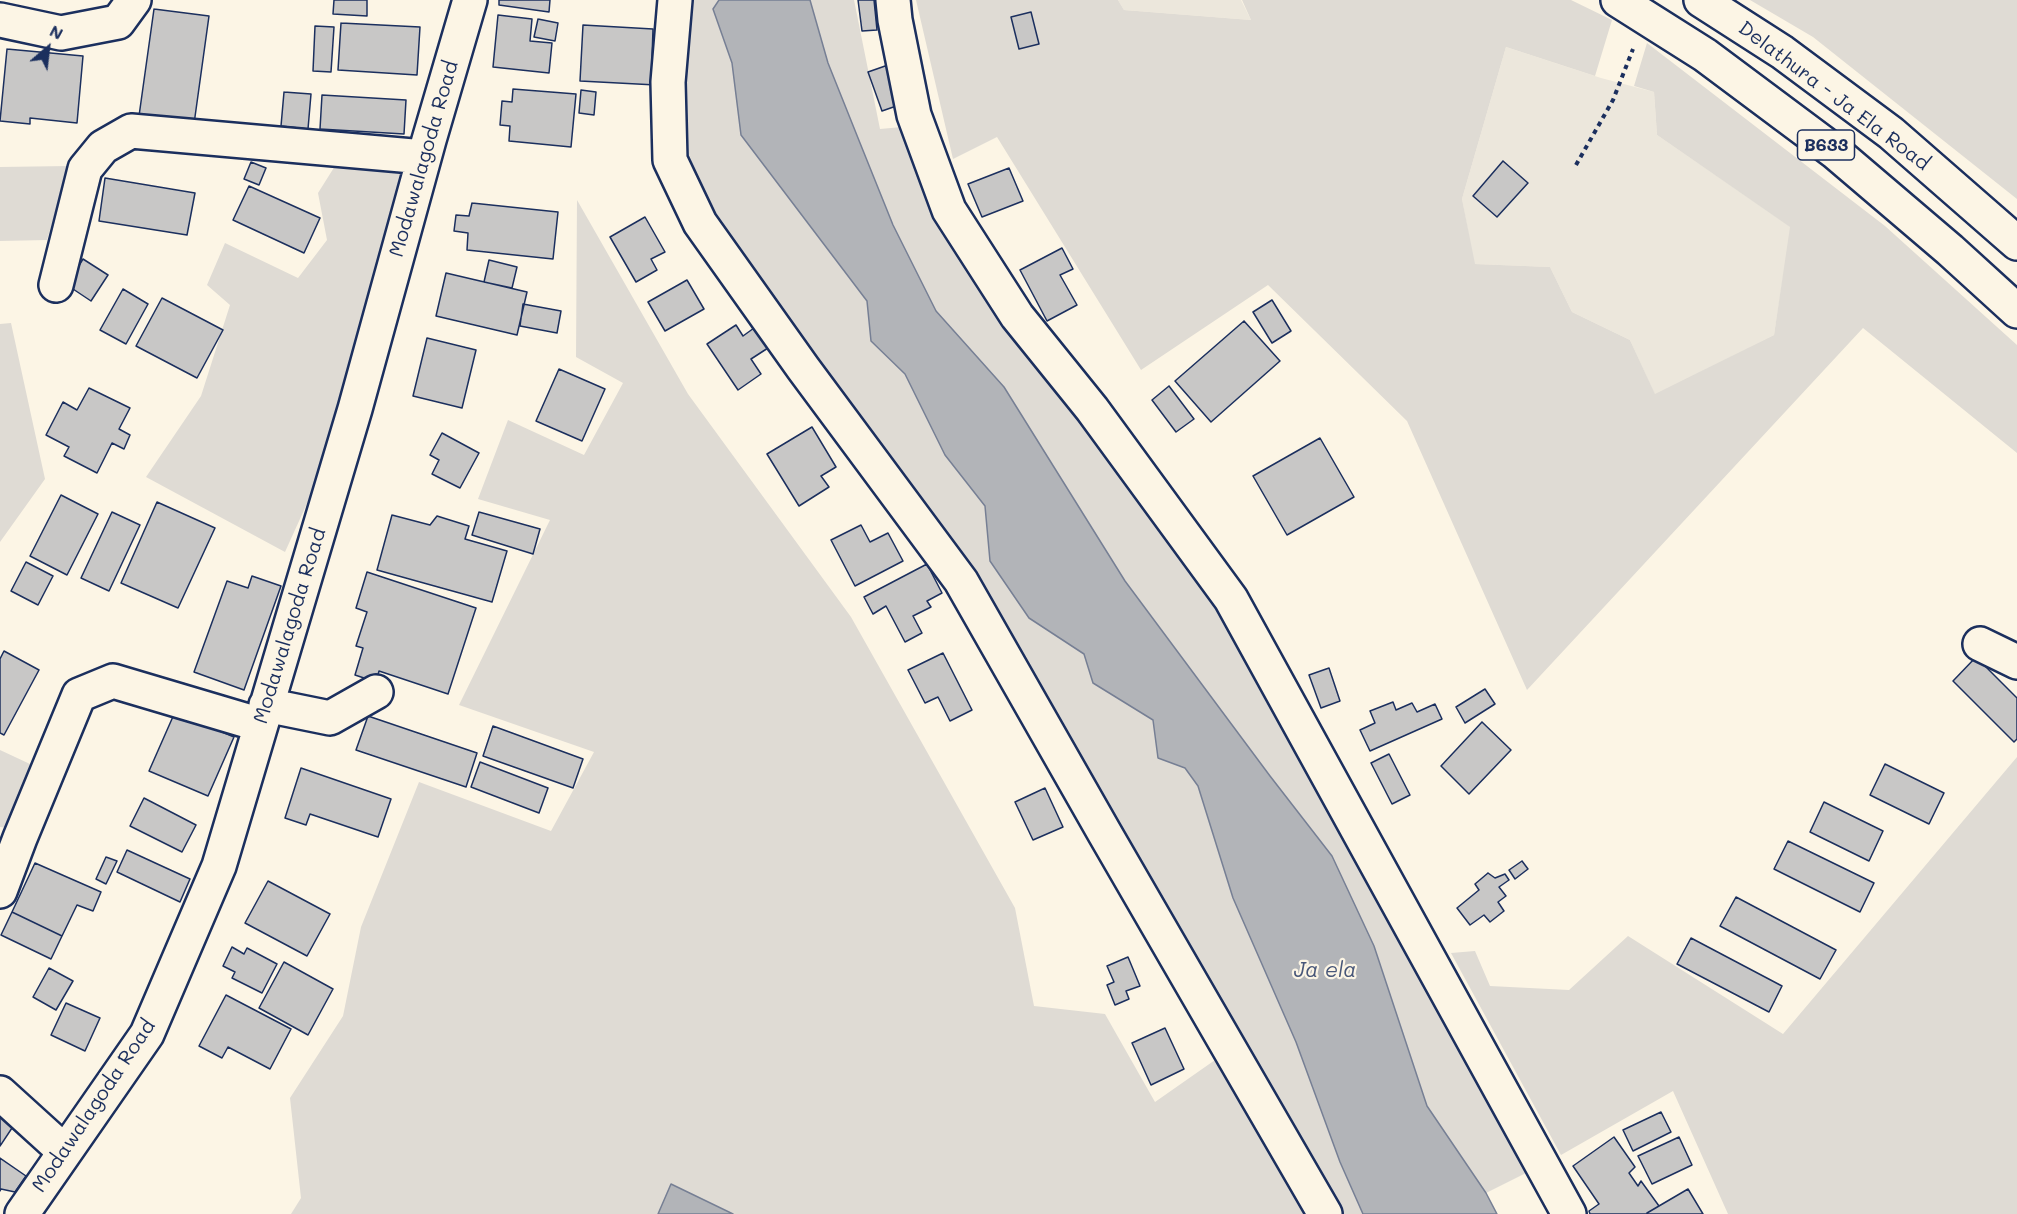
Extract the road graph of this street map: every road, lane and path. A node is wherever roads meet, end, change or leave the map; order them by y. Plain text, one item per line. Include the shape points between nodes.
1 (134, 0) edge
2 (470, 0) edge
3 (675, 0) edge
4 (893, 0) edge
5 (1618, 0) edge
6 (1701, 0) edge
7 (1646, 18) junction
8 (0, 20) edge
9 (424, 157) junction
10 (1576, 165) dead end
11 (2017, 243) edge
12 (56, 285) dead end
13 (2017, 311) edge
14 (1980, 644) dead end
15 (2017, 662) edge
16 (376, 692) dead end
17 (264, 715) junction
18 (0, 891) edge
19 (0, 1093) edge
20 (65, 1152) junction
21 (22, 1214) edge
22 (1325, 1214) edge
23 (1569, 1214) edge

1 - 8 street via 118,22 61,33
2 - 9 street, Modawalagoda Road
3 - 22 street via 668,82 670,160 700,223 962,581
4 - 23 street via 914,115 949,210 1017,316 1092,409 1231,599
5 - 7 street, B633
6 - 11 street, Delathura - Ja Ela Road / B633 via 1782,52 1891,133
7 - 10 path via 1613,100
7 - 13 street, B633 via 1705,55 1834,152
9 - 12 street via 131,131 103,147 85,169
9 - 17 street, Modawalagoda Road via 356,409
14 - 15 street
16 - 17 street via 330,718
17 - 18 street via 113,681 79,695
17 - 20 street, Modawalagoda Road via 219,866 147,1034
19 - 20 street
20 - 21 street, Modawalagoda Road

